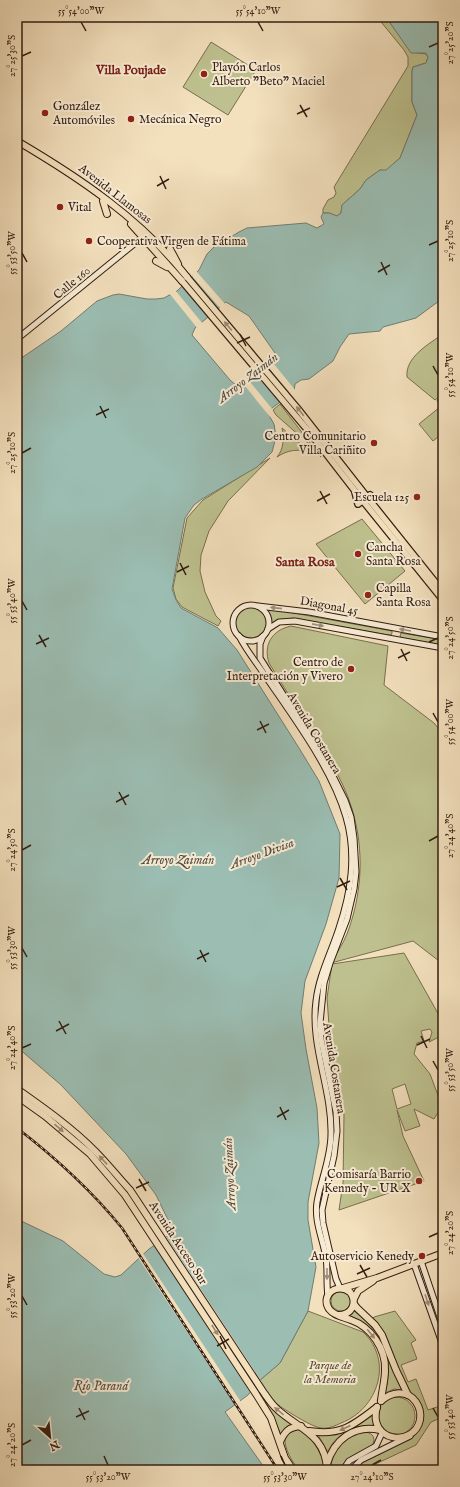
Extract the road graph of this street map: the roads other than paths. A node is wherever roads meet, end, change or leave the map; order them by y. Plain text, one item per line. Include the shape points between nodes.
1 (17, 141) edge
2 (17, 146) edge
3 (85, 178) dead end
4 (89, 187) junction
5 (103, 201) junction
6 (121, 210) junction
7 (130, 212) dead end
8 (107, 214) dead end
9 (139, 240) dead end
10 (170, 249) dead end
11 (156, 261) dead end
12 (170, 268) junction
13 (181, 269) junction
14 (184, 279) junction
15 (17, 339) edge
16 (364, 499) junction
17 (443, 592) edge
18 (443, 600) edge
19 (258, 606) junction
20 (268, 629) junction
21 (239, 636) junction
22 (262, 636) junction
23 (443, 637) edge
24 (443, 648) edge
25 (17, 1089) edge
26 (17, 1096) edge
27 (158, 1237) junction
28 (443, 1253) edge
29 (421, 1261) junction
30 (414, 1264) junction
31 (377, 1278) junction
32 (341, 1288) junction
33 (328, 1296) junction
34 (354, 1302) junction
35 (338, 1315) junction
36 (443, 1326) edge
37 (443, 1346) edge
38 (259, 1392) junction
39 (408, 1395) junction
40 (380, 1401) junction
41 (377, 1407) junction
42 (301, 1426) junction
43 (309, 1431) junction
44 (381, 1432) junction
45 (412, 1433) junction
46 (280, 1442) junction
47 (327, 1469) edge
48 (293, 1470) edge
49 (343, 1470) edge
50 (351, 1470) edge

1 - 4 highway, Avenida Llamosas via 63,168
2 - 5 highway, Avenida Llamosas via 61,171
3 - 4 highway
4 - 6 highway, Avenida Llamosas
5 - 8 highway
5 - 12 highway, Avenida Llamosas via 131,224
6 - 7 highway
6 - 13 highway, Avenida Llamosas
9 - 15 main road, Calle 160
10 - 13 highway
11 - 12 highway
12 - 14 highway, Avenida Llamosas
13 - 14 highway, Avenida Llamosas
14 - 16 main road, Avenida Llamosas via 214,320
16 -> 14 main road, Avenida Llamosas via 298,409 219,315
16 - 17 main road
16 - 18 main road
19 - 20 main road via 267,613
19 - 21 main road via 247,605 236,613 233,626
23 -> 19 main road, Diagonal 45 via 309,612
20 - 22 main road
20 -> 24 main road, Diagonal 45 via 279,622 295,621
21 - 22 main road via 251,640
21 -> 33 main road, Avenida Costanera via 321,762 344,811 350,839 351,877 348,898 321,974 315,1021 331,1134 317,1209 317,1223 326,1258
22 - 32 main road, Avenida Costanera via 260,658 325,760 347,806 354,838 356,872 353,896 326,976 320,1023 337,1131 322,1215 336,1279
27 -> 25 highway, Avenida Acceso Sur via 130,1190 94,1150 62,1122
26 -> 27 highway, Avenida Acceso Sur via 90,1154
27 - 38 highway, Avenida Acceso Sur
28 - 29 highway
29 - 30 highway
29 - 36 main road
30 - 31 highway
30 -> 37 main road
31 - 32 highway
31 - 34 highway via 358,1291
32 - 33 highway via 334,1289
32 - 34 highway via 350,1292
33 - 35 highway via 329,1308
34 - 35 highway via 350,1311
34 - 39 highway via 382,1335
35 -> 40 highway via 366,1328 380,1348 385,1362
42 -> 38 highway, Avenida Acceso Sur via 279,1411
38 - 46 highway, Avenida Acceso Sur
39 - 40 highway via 393,1393
39 - 45 highway via 416,1403 420,1413 419,1424
40 - 41 main road
41 -> 43 highway via 358,1422 338,1432 324,1434
41 - 44 highway via 375,1419
42 - 43 highway, Avenida Acceso Sur
42 - 46 highway via 287,1430
43 - 47 highway via 318,1443
44 - 45 highway via 397,1438
44 - 47 highway via 370,1428 360,1429 345,1436 335,1446
44 - 49 main road via 376,1446 349,1462
45 - 50 main road via 405,1439 361,1460
46 - 48 highway, Avenida Acceso Sur via 285,1458

